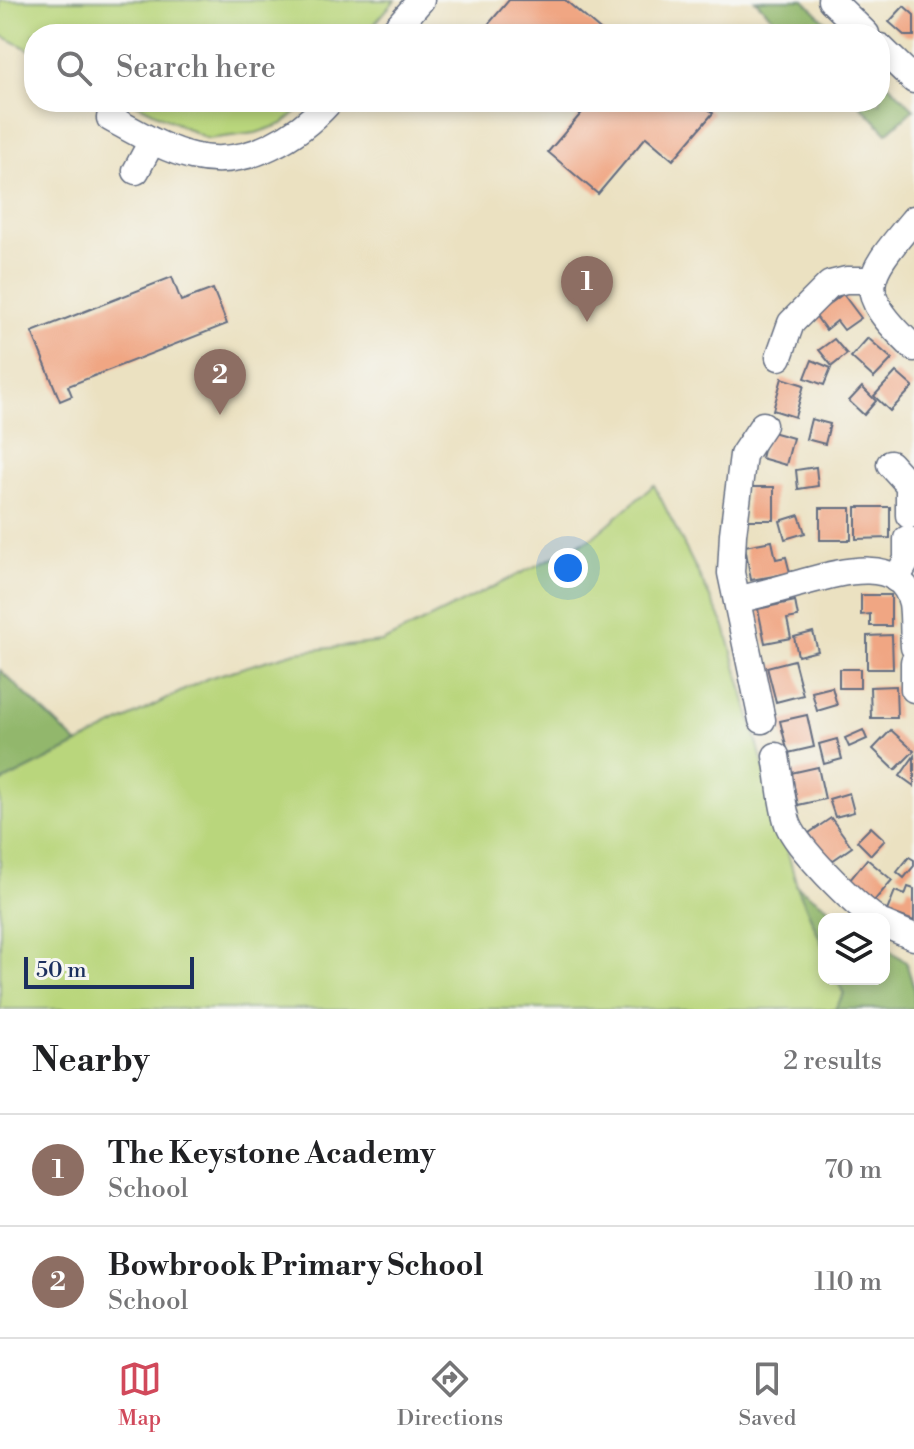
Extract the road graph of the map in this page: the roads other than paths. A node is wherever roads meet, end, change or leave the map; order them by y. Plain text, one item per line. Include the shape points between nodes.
1 (421, 0) edge
2 (831, 0) edge
3 (400, 24) edge
4 (856, 24) edge
5 (890, 57) edge
6 (914, 80) edge
7 (318, 112) edge
8 (110, 118) dead end
9 (152, 141) junction
10 (136, 171) dead end
11 (914, 219) edge
12 (872, 280) junction
13 (914, 348) edge
14 (779, 357) dead end
15 (763, 425) dead end
16 (890, 464) dead end
17 (896, 579) junction
18 (739, 612) junction
19 (914, 647) edge
20 (914, 662) edge
21 (914, 689) edge
22 (762, 720) dead end
23 (776, 756) dead end
24 (869, 913) edge
25 (890, 927) edge
26 (914, 937) edge

1 - 3 street
2 - 4 street
5 - 6 street
7 - 9 street via 294,135 239,159 196,158
8 - 9 street
9 - 10 street
11 - 12 street via 878,264
12 - 13 street via 873,301 881,314
12 - 14 street via 830,284 791,323
15 - 18 street via 743,455 731,573
16 - 17 street via 909,485 907,560
17 - 18 street via 874,570 848,571
17 - 19 street via 912,601
18 - 22 street
20 - 21 street
23 - 24 street via 788,824 796,839
25 - 26 street

